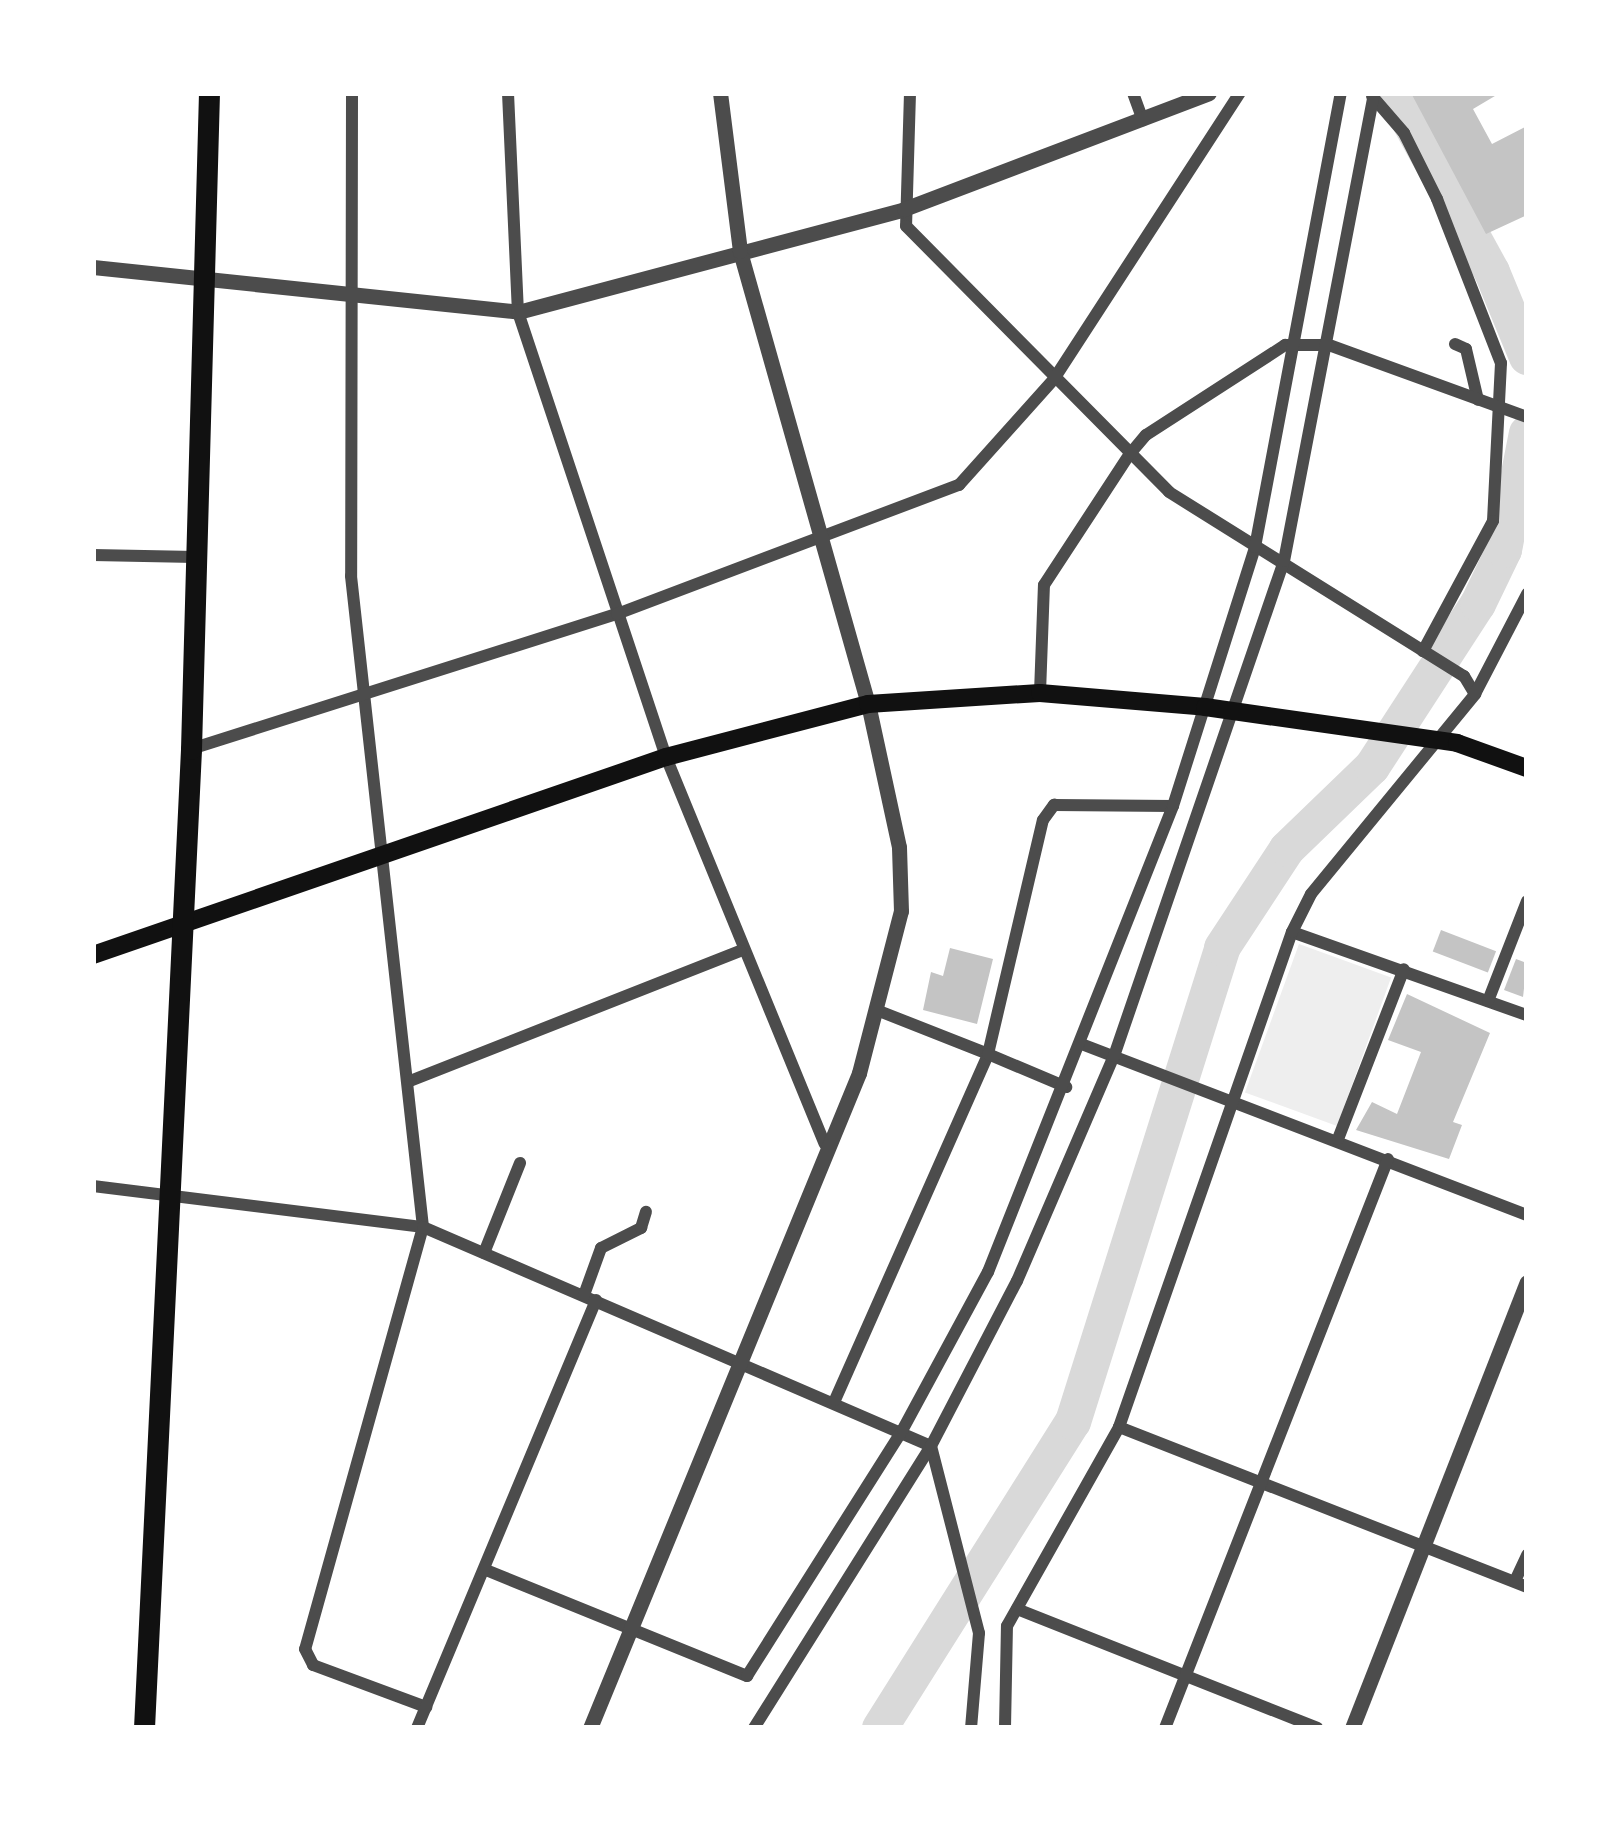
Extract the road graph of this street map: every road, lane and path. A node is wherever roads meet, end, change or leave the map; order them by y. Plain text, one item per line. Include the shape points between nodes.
1 (209, 93) edge
2 (352, 93) edge
3 (508, 93) edge
4 (720, 93) edge
5 (910, 93) edge
6 (1133, 93) edge
7 (1210, 93) edge
8 (1240, 93) edge
9 (1342, 93) edge
10 (1371, 96) edge
11 (1143, 120) junction
12 (904, 209) junction
13 (740, 250) junction
14 (93, 267) edge
15 (204, 280) junction
16 (352, 295) junction
17 (518, 312) junction
18 (1299, 342) junction
19 (1455, 344) dead end
20 (1329, 345) junction
21 (1054, 379) junction
22 (1478, 400) junction
23 (1504, 409) junction
24 (1527, 417) edge
25 (1129, 455) junction
26 (822, 539) junction
27 (1255, 547) junction
28 (93, 555) edge
29 (195, 556) junction
30 (1284, 561) junction
31 (1527, 594) edge
32 (617, 614) junction
33 (1428, 653) junction
34 (1040, 693) junction
35 (1475, 694) junction
36 (366, 697) junction
37 (868, 704) junction
38 (1205, 707) junction
39 (1235, 711) junction
40 (1437, 739) junction
41 (191, 749) junction
42 (666, 757) junction
43 (1527, 768) edge
44 (1174, 806) junction
45 (384, 850) junction
46 (1527, 901) edge
47 (182, 921) junction
48 (1292, 932) junction
49 (740, 950) junction
50 (93, 956) edge
51 (1404, 969) junction
52 (1489, 1001) junction
53 (879, 1011) junction
54 (1527, 1015) edge
55 (1084, 1045) junction
56 (988, 1054) junction
57 (1114, 1056) junction
58 (410, 1081) junction
59 (1066, 1088) junction
60 (1230, 1102) junction
61 (1338, 1139) junction
62 (825, 1144) junction
63 (1388, 1159) junction
64 (520, 1163) dead end
65 (93, 1186) edge
66 (169, 1196) junction
67 (646, 1212) dead end
68 (1527, 1214) edge
69 (422, 1228) junction
70 (484, 1253) junction
71 (1527, 1282) edge
72 (590, 1298) junction
73 (742, 1360) junction
74 (835, 1400) junction
75 (1120, 1427) junction
76 (903, 1429) junction
77 (931, 1446) junction
78 (1262, 1481) junction
79 (1427, 1544) junction
80 (1527, 1555) edge
81 (486, 1570) junction
82 (1521, 1584) edge
83 (1017, 1609) junction
84 (632, 1629) junction
85 (1186, 1676) junction
86 (426, 1707) junction
87 (144, 1728) edge
88 (417, 1728) edge
89 (590, 1728) edge
90 (754, 1728) edge
91 (971, 1728) edge
92 (1005, 1728) edge
93 (1165, 1728) edge
94 (1317, 1728) edge
95 (1352, 1728) edge

1 - 15 highway
2 - 16 street
3 - 17 street
4 - 13 street
5 - 12 street
6 - 11 street
7 - 11 street
8 - 21 street
9 - 18 street
10 - 20 street
10 - 23 street via 1404,133 1437,199 1501,363
11 - 12 street
12 - 13 street
12 - 21 street via 906,226
13 - 17 street
13 - 26 street
14 - 15 street
15 - 16 street
15 - 29 highway
16 - 17 street
16 - 36 street via 346,466
17 - 32 street
18 - 20 street
18 - 25 street via 1145,435
18 - 27 street
19 - 22 street via 1466,349
20 - 22 street
20 - 30 street
21 - 25 street
21 - 26 street via 959,485
22 - 23 street
23 - 24 street
23 - 33 street via 1493,521
25 - 27 street via 1208,522
25 - 34 street via 1044,585
26 - 32 street
26 - 37 street
27 - 30 street
27 - 38 street
28 - 29 street
29 - 41 highway
30 - 33 street
30 - 39 street
31 - 35 street
32 - 36 street
32 - 42 street
33 - 35 street via 1464,676
34 - 37 main road
34 - 38 main road
35 - 40 street
36 - 41 street
36 - 45 street
37 - 42 main road
37 - 53 street via 899,847 902,911
38 - 39 main road
38 - 44 street
39 - 40 main road
39 - 57 street
40 - 43 main road
40 - 48 street via 1311,894
41 - 47 highway
42 - 45 main road
42 - 49 street
44 - 55 street
44 - 56 street via 1054,806 1043,820
45 - 47 main road
45 - 58 street
46 - 52 street
47 - 50 main road
47 - 66 highway
48 - 51 street
48 - 60 street
49 - 58 street
49 - 62 street
51 - 52 street
51 - 61 street
52 - 54 street
53 - 56 street
53 - 62 street
55 - 57 street
55 - 59 street
56 - 59 street
56 - 74 street
57 - 60 street
57 - 77 street via 1017,1281
58 - 69 street
59 - 76 street via 988,1272
60 - 61 street
60 - 75 street
61 - 63 street
62 - 73 street
63 - 68 street
63 - 78 street
64 - 70 street
65 - 66 street
66 - 69 street
66 - 87 highway
67 - 72 street via 641,1228 601,1248
69 - 70 street
69 - 86 street via 305,1649 314,1665
70 - 72 street
71 - 79 street
72 - 73 street
72 - 81 street
73 - 74 street
73 - 84 street
74 - 76 street
75 - 78 street
75 - 83 street
76 - 77 street
76 - 84 street via 747,1676
77 - 90 street
77 - 91 street via 979,1633
78 - 79 street
78 - 85 street
79 - 82 street
79 - 95 street
80 - 82 street
81 - 84 street
81 - 86 street
83 - 85 street
83 - 92 street via 1007,1626
84 - 89 street
85 - 93 street
85 - 94 street
86 - 88 street

